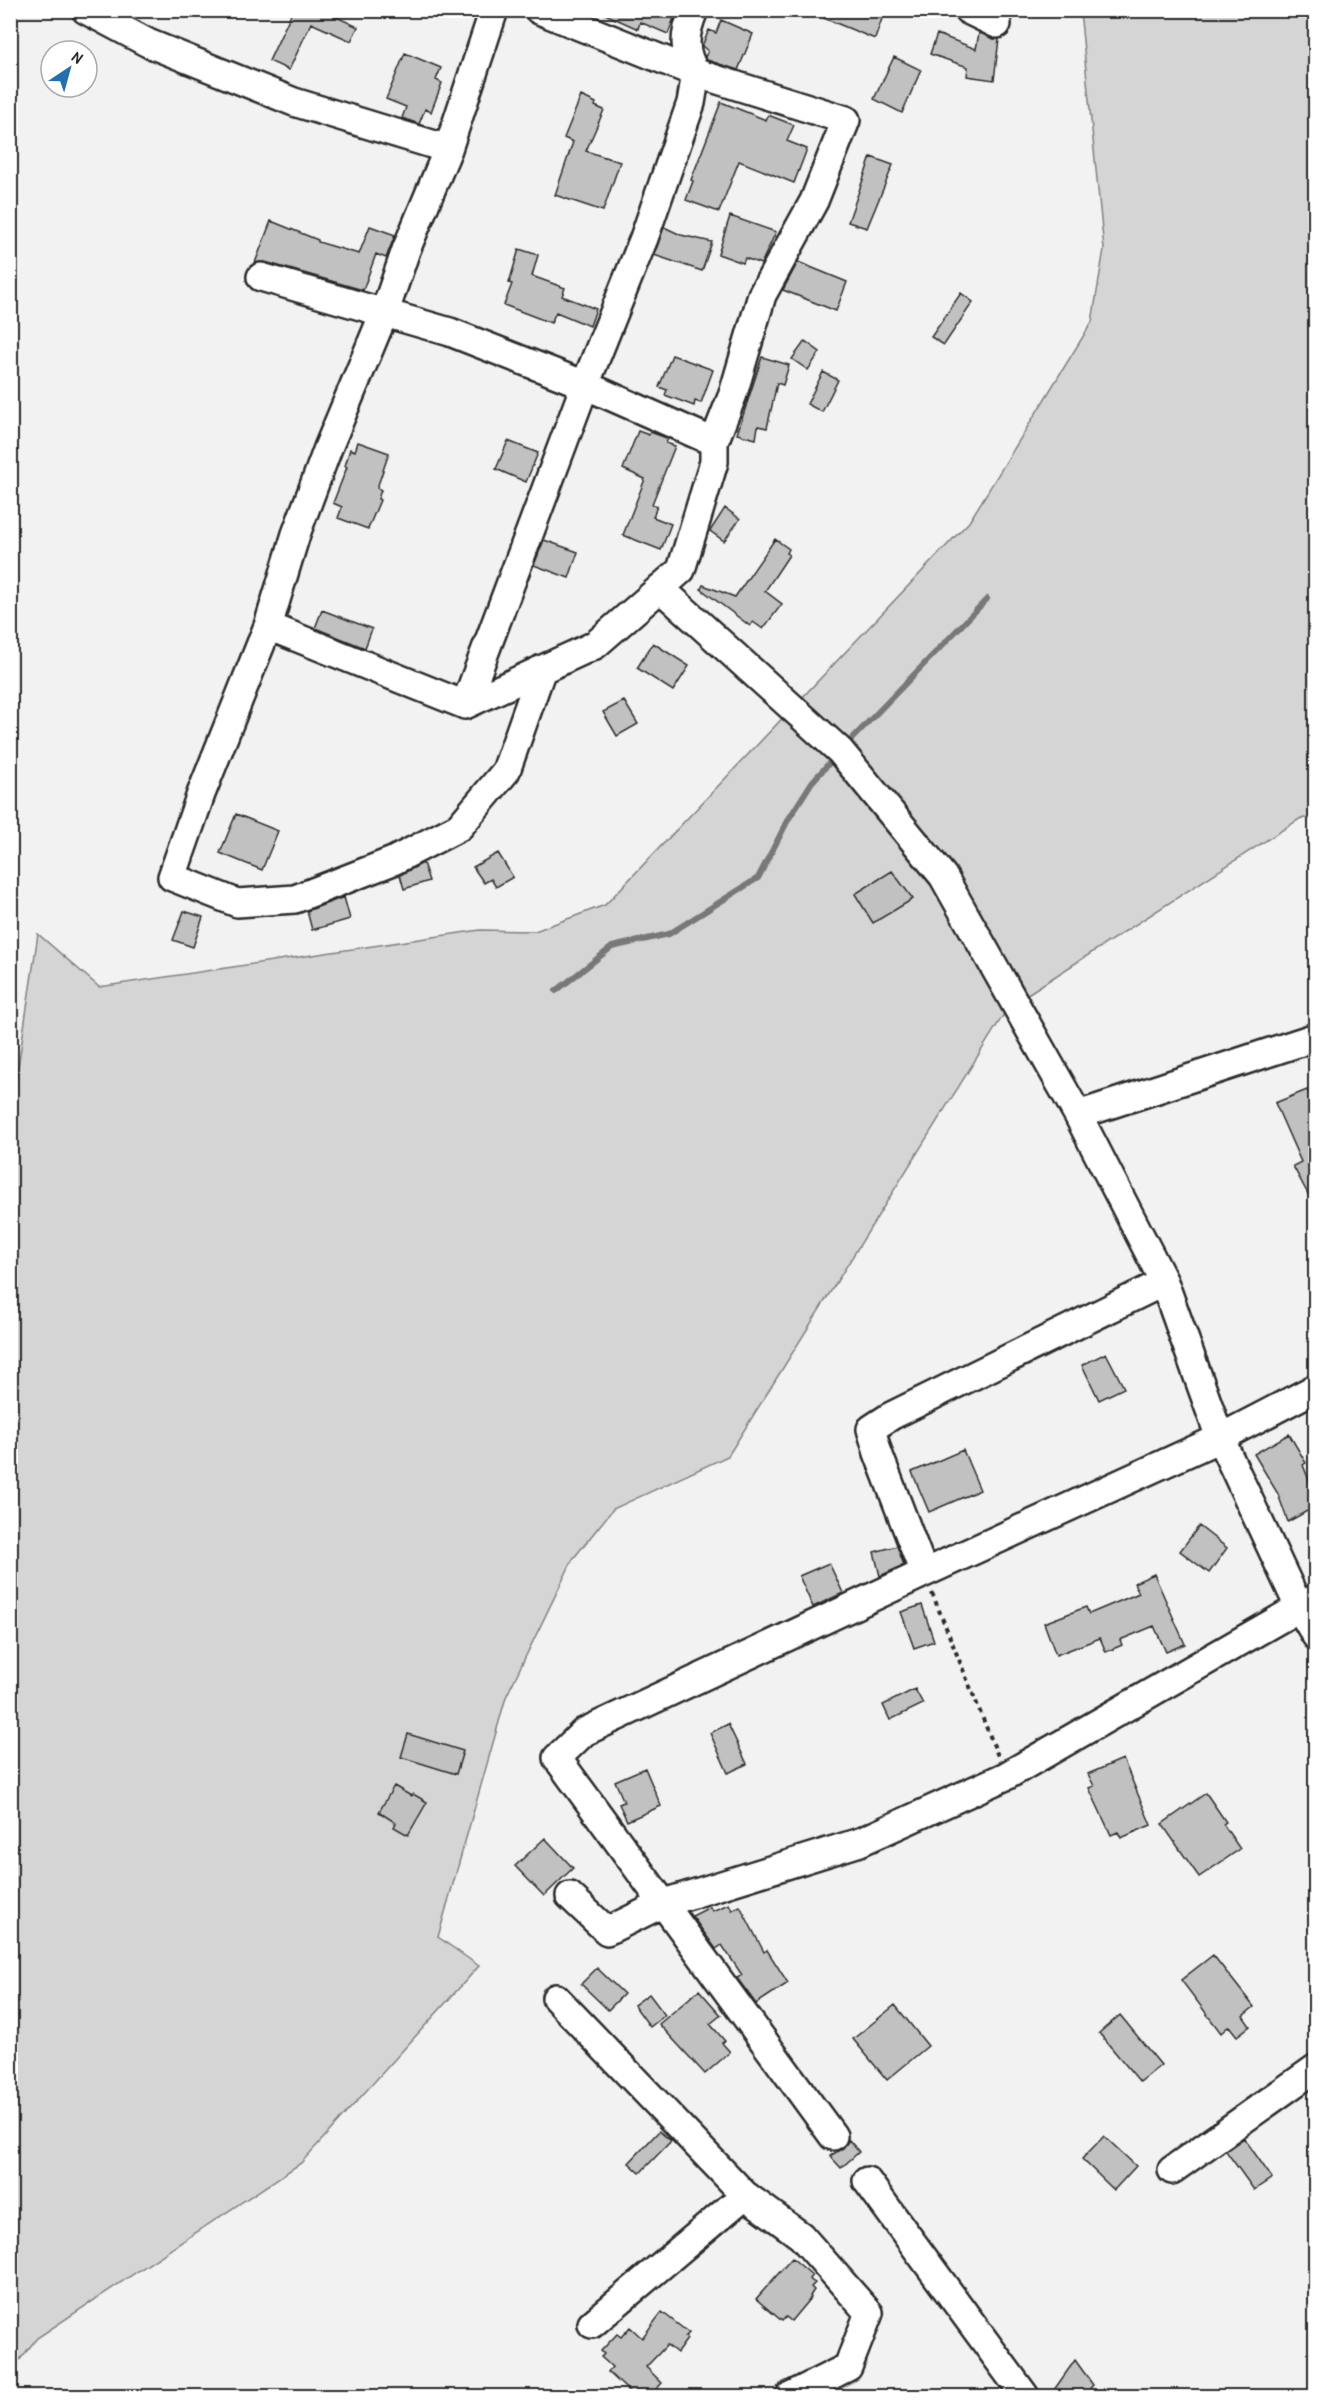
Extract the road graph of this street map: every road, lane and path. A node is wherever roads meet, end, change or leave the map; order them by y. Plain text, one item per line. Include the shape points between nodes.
1 (86, 10) edge
2 (495, 10) edge
3 (539, 10) edge
4 (694, 10) edge
5 (968, 10) edge
6 (997, 24) dead end
7 (696, 73) junction
8 (448, 149) junction
9 (261, 277) dead end
10 (385, 311) junction
11 (585, 385) junction
12 (714, 442) junction
13 (660, 588) junction
14 (268, 626) junction
15 (542, 669) junction
16 (465, 705) junction
17 (1316, 1037) edge
18 (1078, 1115) junction
19 (1164, 1282) junction
20 (1316, 1388) edge
21 (1220, 1438) junction
22 (924, 1573) junction
23 (1307, 1603) edge
24 (1316, 1636) edge
25 (1006, 1776) junction
26 (570, 1896) dead end
27 (664, 1903) junction
28 (556, 1998) dead end
29 (1316, 2068) edge
30 (833, 2136) dead end
31 (1172, 2170) dead end
32 (867, 2181) dead end
33 (745, 2195) junction
34 (592, 2324) dead end
35 (790, 2397) edge
36 (1025, 2397) edge

1 - 8 street via 148,43 294,102
2 - 8 street
3 - 7 street
4 - 7 street via 685,46
5 - 6 street
7 - 11 street via 691,103 644,238
7 - 12 street via 846,120 814,201 762,295 733,394
8 - 10 street
9 - 10 street
10 - 11 street
10 - 14 street via 296,534
11 - 12 street
11 - 16 street
12 - 13 street via 714,462 681,570
13 - 15 street via 596,645
13 - 18 street via 840,751 943,876
14 - 15 street via 172,877 237,903 295,898 393,861 459,827 506,771
14 - 16 street
15 - 16 street
17 - 18 street
18 - 19 street
19 - 21 street
19 - 22 street via 871,1429
20 - 21 street
21 - 22 street
21 - 23 street
22 - 25 path
22 - 27 street via 584,1732 557,1758
23 - 24 street
23 - 25 street
25 - 27 street via 860,1842
26 - 27 street via 607,1931
27 - 30 street
28 - 33 street
29 - 31 street
32 - 36 street
33 - 34 street
33 - 35 street via 801,2236 869,2313 848,2367

